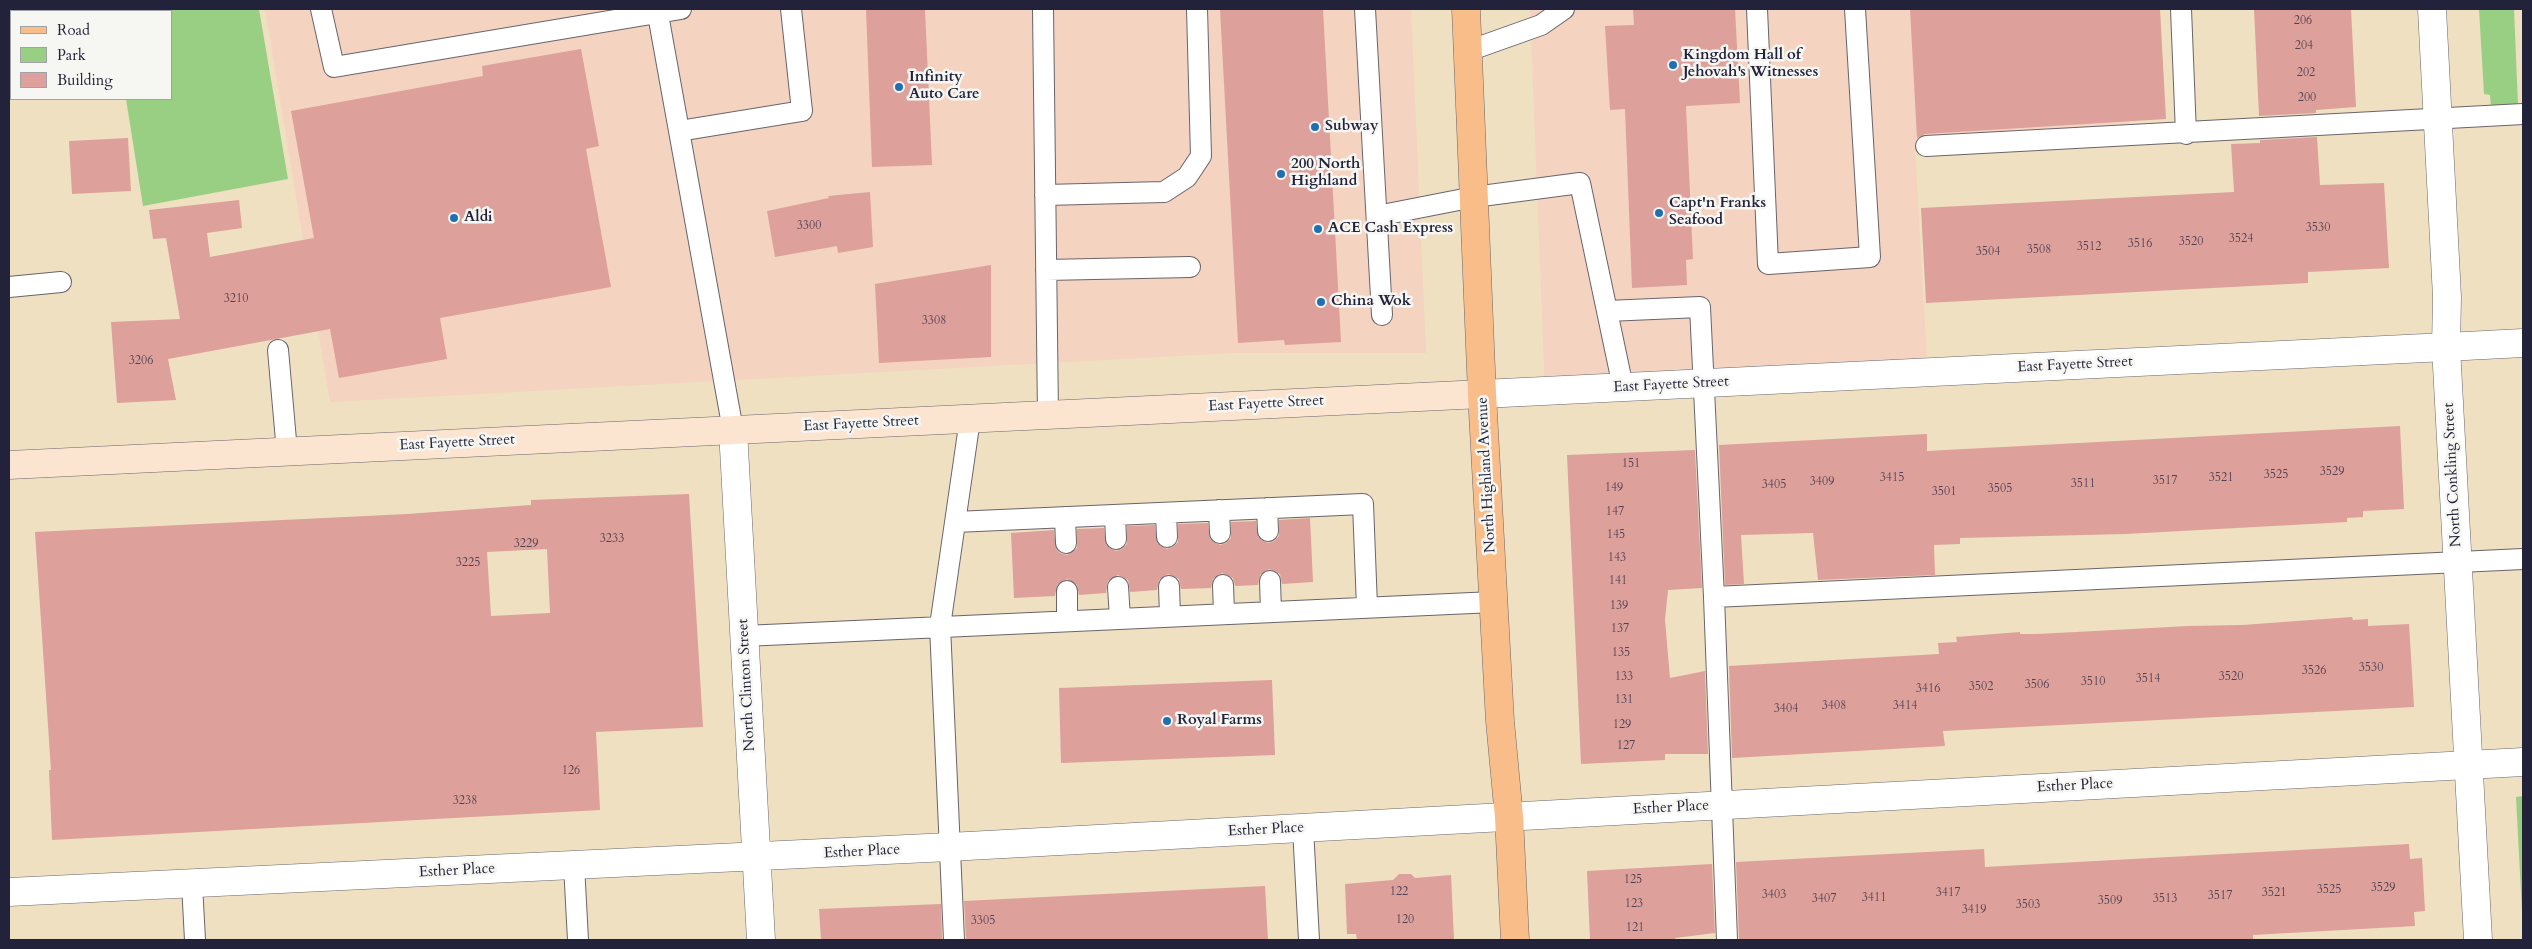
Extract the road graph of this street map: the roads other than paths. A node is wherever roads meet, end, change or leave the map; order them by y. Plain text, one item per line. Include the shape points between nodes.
1 (321, 9) edge
2 (681, 9) edge
3 (791, 9) edge
4 (1043, 9) edge
5 (1197, 9) edge
6 (1365, 9) edge
7 (1466, 9) edge
8 (1564, 9) edge
9 (1757, 9) edge
10 (1855, 9) edge
11 (2181, 9) edge
12 (2432, 9) edge
13 (657, 11) edge
14 (1468, 51) junction
15 (2523, 114) edge
16 (2438, 119) junction
17 (679, 131) junction
18 (2186, 134) junction
19 (1926, 146) dead end
20 (1045, 195) junction
21 (1474, 197) junction
22 (1377, 216) junction
23 (1190, 267) dead end
24 (1046, 270) junction
25 (61, 282) dead end
26 (9, 287) edge
27 (1607, 310) junction
28 (1382, 315) dead end
29 (2523, 343) edge
30 (2446, 347) junction
31 (278, 350) dead end
32 (1704, 383) junction
33 (1623, 387) junction
34 (1482, 394) junction
35 (1048, 415) junction
36 (970, 419) junction
37 (733, 430) junction
38 (287, 452) junction
39 (9, 465) edge
40 (1267, 508) junction
41 (1219, 510) junction
42 (1166, 513) junction
43 (1115, 515) junction
44 (1065, 517) junction
45 (954, 522) junction
46 (1268, 531) dead end
47 (1220, 533) dead end
48 (1167, 537) dead end
49 (1116, 539) dead end
50 (1066, 543) dead end
51 (2523, 559) edge
52 (2459, 563) junction
53 (1270, 581) dead end
54 (1222, 585) dead end
55 (1169, 586) dead end
56 (1118, 587) dead end
57 (1067, 591) dead end
58 (1714, 597) junction
59 (1494, 602) junction
60 (1367, 607) junction
61 (1271, 612) junction
62 (1224, 613) junction
63 (1170, 616) junction
64 (1120, 618) junction
65 (1067, 620) junction
66 (940, 626) junction
67 (744, 636) junction
68 (2523, 762) edge
69 (2468, 765) junction
70 (1721, 805) junction
71 (1509, 817) junction
72 (1303, 828) junction
73 (949, 847) junction
74 (756, 856) junction
75 (574, 865) junction
76 (192, 884) junction
77 (9, 892) edge
78 (195, 940) edge
79 (578, 940) edge
80 (761, 940) edge
81 (954, 940) edge
82 (1309, 940) edge
83 (1515, 940) edge
84 (1727, 940) edge
85 (2478, 940) edge

1 - 13 lane via 334,67
2 - 13 lane
3 - 17 lane via 802,111
4 - 20 lane
5 - 20 lane via 1201,156 1187,177 1164,192
6 - 22 lane
7 - 14 main road, North Highland Avenue
8 - 14 lane via 1541,25
9 - 10 lane via 1768,264 1870,257
11 - 18 lane
12 - 16 street, North Conkling Street
13 - 17 lane
14 - 21 main road, North Highland Avenue
15 - 16 lane
16 - 18 lane
16 - 30 street, North Conkling Street via 2447,297
17 - 37 lane
18 - 19 lane
20 - 24 lane
21 - 22 lane
21 - 27 lane via 1580,183
21 - 34 main road, North Highland Avenue
22 - 28 lane
23 - 24 lane
24 - 35 lane
25 - 26 lane
27 - 32 lane via 1700,306
27 - 33 lane
29 - 30 street, East Fayette Street
30 - 32 street, East Fayette Street
30 - 52 street, North Conkling Street
31 - 38 lane
32 - 33 street, East Fayette Street
32 - 58 lane
33 - 34 street, East Fayette Street
34 - 35 main road, East Fayette Street
34 - 59 main road, North Highland Avenue
35 - 36 main road, East Fayette Street
36 - 37 main road, East Fayette Street
36 - 45 lane
37 - 38 main road, East Fayette Street
37 - 67 street, North Clinton Street
38 - 39 main road, East Fayette Street
40 - 41 lane
40 - 46 lane
40 - 60 lane via 1363,504
41 - 42 lane
41 - 47 lane
42 - 43 lane
42 - 48 lane
43 - 44 lane
43 - 49 lane
44 - 45 lane
44 - 50 lane
45 - 66 lane
51 - 52 lane
52 - 58 lane
52 - 69 street, North Conkling Street
53 - 61 lane
54 - 62 lane
55 - 63 lane
56 - 64 lane
57 - 65 lane
58 - 70 lane
59 - 60 lane
59 - 71 main road, North Highland Avenue
60 - 61 lane
61 - 62 lane
62 - 63 lane
63 - 64 lane
64 - 65 lane
65 - 66 lane
66 - 67 lane
66 - 73 lane
67 - 74 street, North Clinton Street
68 - 69 street, Esther Place
69 - 70 street, Esther Place
69 - 85 street, North Conkling Street
70 - 71 street, Esther Place
70 - 84 lane
71 - 72 street, Esther Place
71 - 83 main road, North Highland Avenue
72 - 73 street, Esther Place
72 - 82 lane
73 - 74 street, Esther Place
73 - 81 lane
74 - 75 street, Esther Place
74 - 80 street, North Clinton Street
75 - 76 street, Esther Place
75 - 79 lane
76 - 77 street, Esther Place
76 - 78 lane

